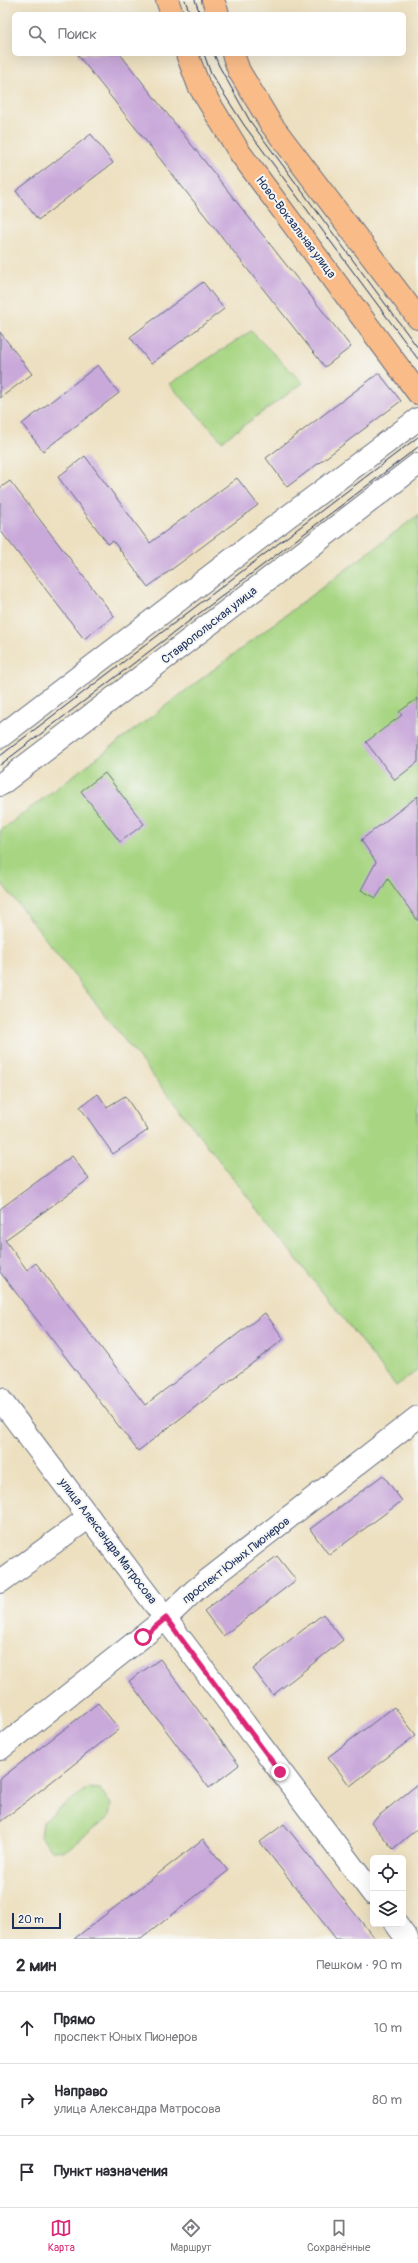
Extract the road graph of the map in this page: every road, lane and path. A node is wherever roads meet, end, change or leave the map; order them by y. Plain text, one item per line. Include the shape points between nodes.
1 (166, 0) edge
2 (213, 0) edge
3 (171, 12) edge
4 (217, 12) edge
5 (188, 56) edge
6 (234, 56) edge
7 (418, 318) edge
8 (418, 393) edge
9 (418, 419) edge
10 (418, 464) edge
11 (0, 737) edge
12 (0, 785) edge
13 (0, 1399) edge
14 (418, 1417) edge
15 (89, 1517) junction
16 (0, 1582) edge
17 (166, 1618) junction
18 (0, 1749) edge
19 (371, 1891) edge
20 (398, 1927) edge
21 (407, 1939) edge

1 - 3 main road
2 - 4 main road
5 - 8 main road, Ново-Вокзальная улица via 199,86 240,153
6 - 7 main road via 239,71 271,124
9 - 11 street
10 - 12 street, Ставропольская улица
13 - 15 street, улица Александра Матросова
14 - 17 street, проспект Юных Пионеров via 194,1590
15 - 16 street
15 - 17 street, улица Александра Матросова
17 - 18 street, проспект Юных Пионеров
17 - 19 street, улица Александра Матросова
20 - 21 street

